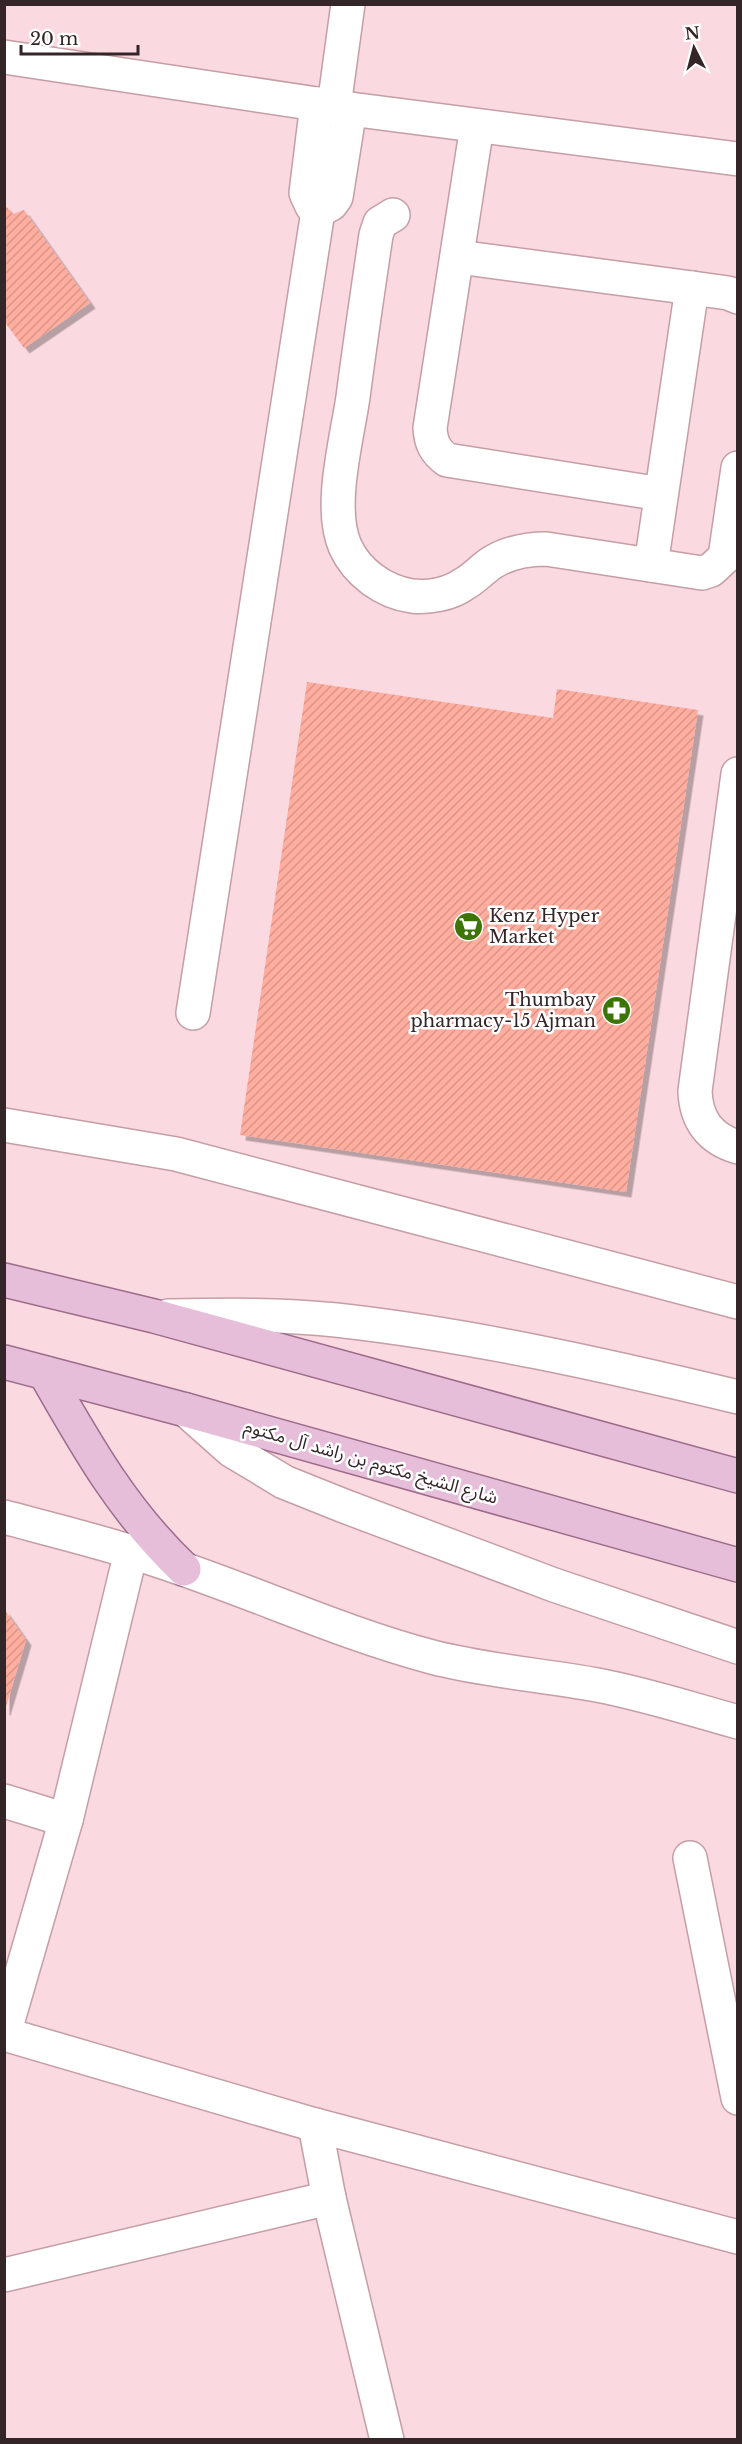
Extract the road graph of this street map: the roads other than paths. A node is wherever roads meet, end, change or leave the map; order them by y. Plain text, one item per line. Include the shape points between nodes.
1 (348, 4) edge
2 (4, 57) edge
3 (334, 106) junction
4 (477, 126) junction
5 (738, 159) edge
6 (393, 215) dead end
7 (458, 256) junction
8 (692, 288) junction
9 (738, 297) edge
10 (738, 468) edge
11 (661, 494) junction
12 (651, 565) junction
13 (738, 774) edge
14 (193, 1014) dead end
15 (4, 1125) edge
16 (738, 1147) edge
17 (4, 1280) edge
18 (738, 1302) edge
19 (154, 1316) junction
20 (4, 1362) edge
21 (45, 1373) junction
22 (738, 1396) edge
23 (186, 1410) junction
24 (738, 1476) edge
25 (4, 1517) edge
26 (131, 1552) junction
27 (738, 1564) edge
28 (184, 1569) junction
29 (738, 1647) edge
30 (738, 1722) edge
31 (4, 1802) edge
32 (66, 1820) junction
33 (690, 1858) dead end
34 (4, 2034) edge
35 (738, 2098) edge
36 (315, 2125) junction
37 (329, 2198) junction
38 (738, 2237) edge
39 (4, 2275) edge
40 (387, 2439) edge

1 - 3 street
2 - 3 street
3 - 4 street
3 - 14 street via 336,197 318,211
4 - 5 street
4 - 7 street
6 - 12 street via 380,223 376,235 340,485 340,529 354,561 379,585 421,596 463,585 492,563 527,549
7 - 8 street
7 - 11 street via 430,428 437,452 447,460
8 - 9 street
8 - 11 street
10 - 12 street via 725,557 719,564 702,573
11 - 12 street
13 - 16 street via 695,1091 695,1105 707,1130
15 - 18 street via 176,1154
17 - 19 main road
19 - 22 street via 250,1314 336,1320 573,1360
19 - 24 main road
20 - 21 main road, شارع الشيخ مكتوم بن راشد آل مكتوم
21 - 23 main road, شارع الشيخ مكتوم بن راشد آل مكتوم
21 - 28 main road via 117,1493 156,1542
23 - 27 main road, شارع الشيخ مكتوم بن راشد آل مكتوم
23 - 29 street via 231,1450 284,1482 554,1585
25 - 26 street
26 - 28 street
26 - 32 street
28 - 30 street via 359,1636 433,1657 598,1685
31 - 32 street
32 - 34 street
33 - 35 street
34 - 36 street
36 - 37 street
36 - 38 street
37 - 39 street
37 - 40 street

